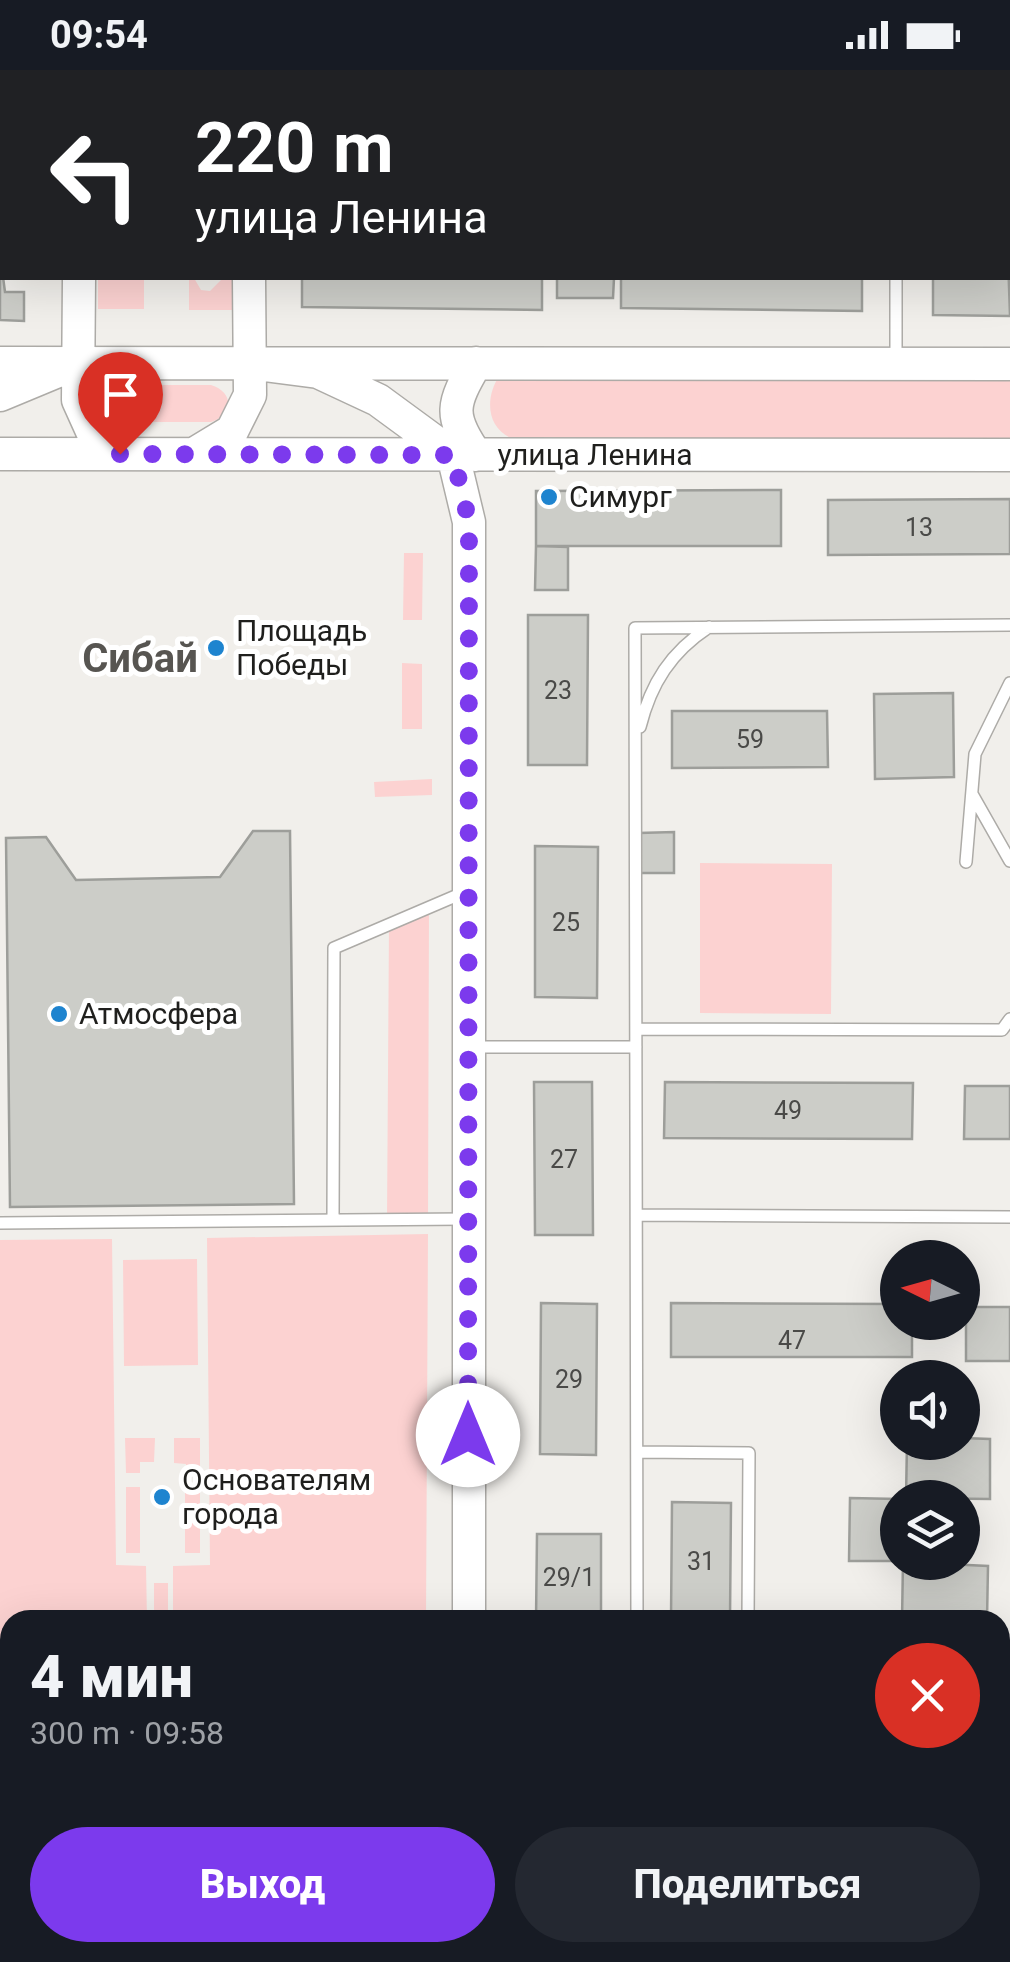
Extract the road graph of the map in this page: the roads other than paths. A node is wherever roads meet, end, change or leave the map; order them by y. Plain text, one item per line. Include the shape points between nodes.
1 (79, 280) edge
2 (249, 280) edge
3 (896, 280) edge
4 (0, 362) edge
5 (79, 363) junction
6 (250, 363) junction
7 (476, 363) junction
8 (896, 364) junction
9 (1010, 364) edge
10 (0, 395) edge
11 (0, 454) edge
12 (120, 454) junction
13 (194, 454) junction
14 (465, 455) junction
15 (1010, 455) edge
16 (1010, 625) edge
17 (709, 627) junction
18 (1010, 683) edge
19 (635, 744) junction
20 (972, 794) junction
21 (1010, 861) edge
22 (966, 862) dead end
23 (469, 890) junction
24 (1010, 1019) edge
25 (636, 1029) junction
26 (636, 1046) junction
27 (468, 1047) junction
28 (638, 1216) junction
29 (1010, 1217) edge
30 (469, 1219) junction
31 (334, 1220) junction
32 (0, 1223) edge
33 (637, 1452) junction
34 (468, 1610) edge
35 (637, 1610) edge
36 (748, 1610) edge

1 - 5 main road
2 - 6 main road
3 - 8 lane
4 - 5 main road
5 - 6 main road
5 - 10 main road
5 - 12 main road via 78,400 92,432
6 - 7 main road
6 - 13 main road via 250,395 232,431
6 - 14 main road via 318,372 378,400
7 - 8 main road
7 - 14 main road via 456,396
8 - 9 main road
11 - 12 main road, улица Ленина
12 - 13 main road, улица Ленина
13 - 14 main road, улица Ленина
14 - 15 main road, улица Ленина
14 - 23 main road
16 - 17 lane
17 - 19 lane via 662,670
17 - 19 lane via 635,628
18 - 20 lane via 976,750
19 - 25 lane
20 - 21 lane
20 - 22 lane
23 - 27 main road
23 - 31 lane via 334,948
24 - 25 lane via 1002,1030
25 - 26 lane
26 - 27 lane
26 - 28 lane
27 - 30 main road
28 - 29 lane
28 - 33 lane
30 - 31 lane
30 - 34 main road
31 - 32 lane
33 - 35 lane
33 - 36 lane via 749,1453

